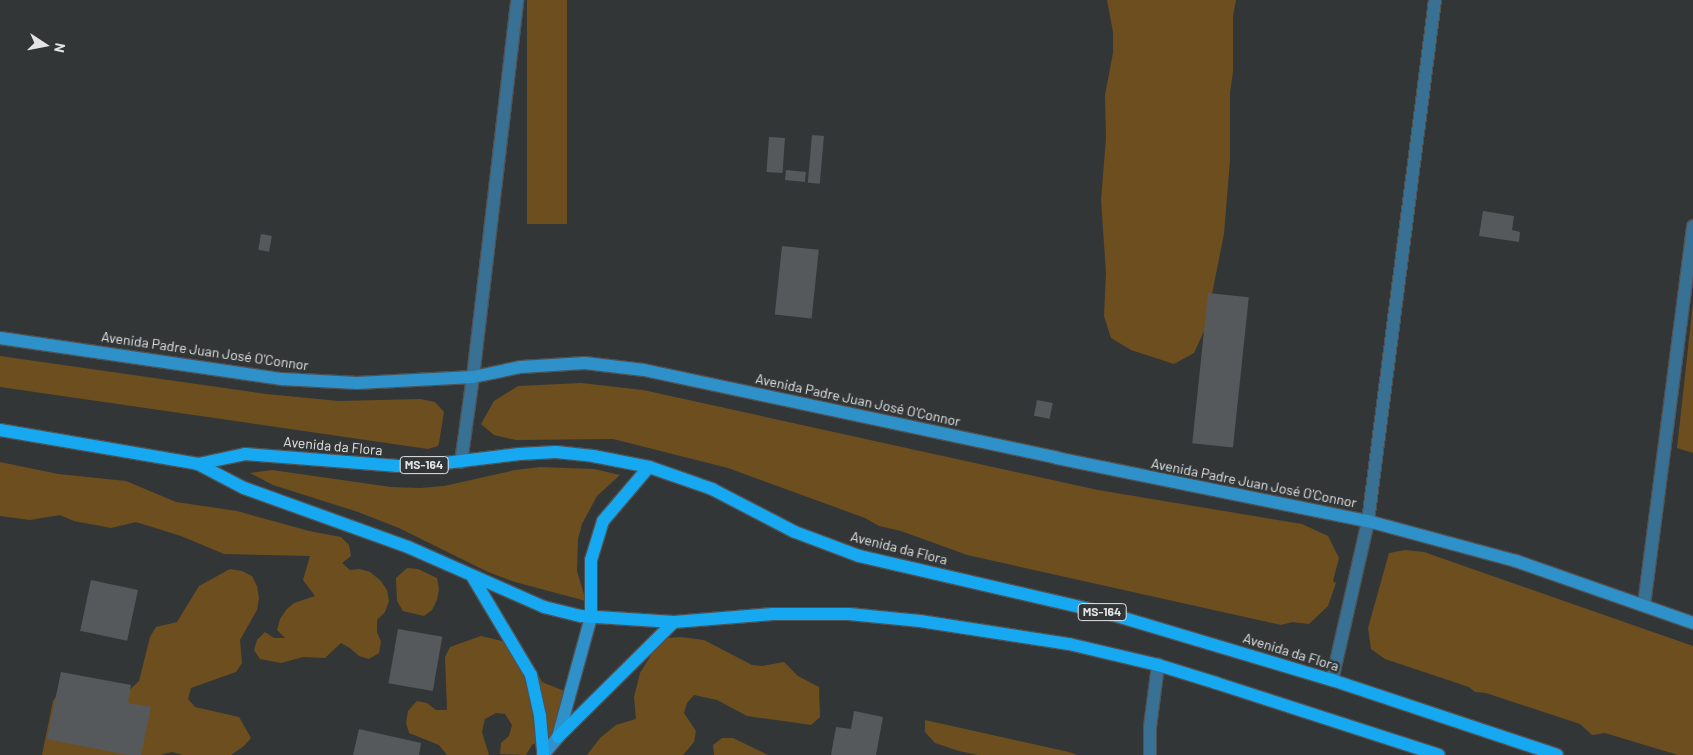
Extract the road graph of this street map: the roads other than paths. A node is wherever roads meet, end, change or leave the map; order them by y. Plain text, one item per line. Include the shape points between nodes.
1 (517, 0) edge
2 (1435, 0) edge
3 (1693, 226) edge
4 (0, 338) edge
5 (473, 377) junction
6 (0, 430) edge
7 (461, 462) junction
8 (198, 464) junction
9 (649, 467) junction
10 (1368, 522) junction
11 (472, 576) junction
12 (1644, 605) junction
13 (591, 617) junction
14 (674, 622) junction
15 (1693, 622) edge
16 (1158, 665) junction
17 (1332, 680) junction
18 (558, 738) junction
19 (543, 755) edge
20 (1150, 755) edge
21 (1439, 755) edge
22 (1557, 755) edge

1 - 5 street
2 - 10 street
3 - 12 street
4 - 5 street, Avenida Padre Juan José O'Connor via 282,378 357,383
5 - 7 street
5 - 10 street, Avenida Padre Juan José O'Connor via 521,367 585,363 644,370
6 - 8 main road, Avenida da Flora / MS-164
7 - 8 main road, Avenida da Flora / MS-164 via 396,466 245,454
7 - 9 main road, Avenida da Flora / MS-164 via 556,452
8 - 11 main road, Avenida da Flora / MS-164 via 244,488 408,547
9 - 13 main road via 603,521 591,560
9 - 17 main road, Avenida da Flora / MS-164 via 712,489 795,532 859,556 1110,614
10 - 12 street, Avenida Padre Juan José O'Connor via 1516,561
10 - 17 street
11 - 13 main road, Avenida da Flora / MS-164 via 544,607
11 - 19 main road via 531,676 540,716
12 - 15 street, Avenida Padre Juan José O'Connor
13 - 14 main road, Avenida da Flora / MS-164
13 - 18 street
14 - 16 main road, Avenida da Flora / MS-164 via 773,614 848,614 920,621 1069,644
14 - 18 main road
16 - 20 street
16 - 21 main road, Avenida da Flora / MS-164
17 - 22 main road, Avenida da Flora / MS-164
18 - 19 street

